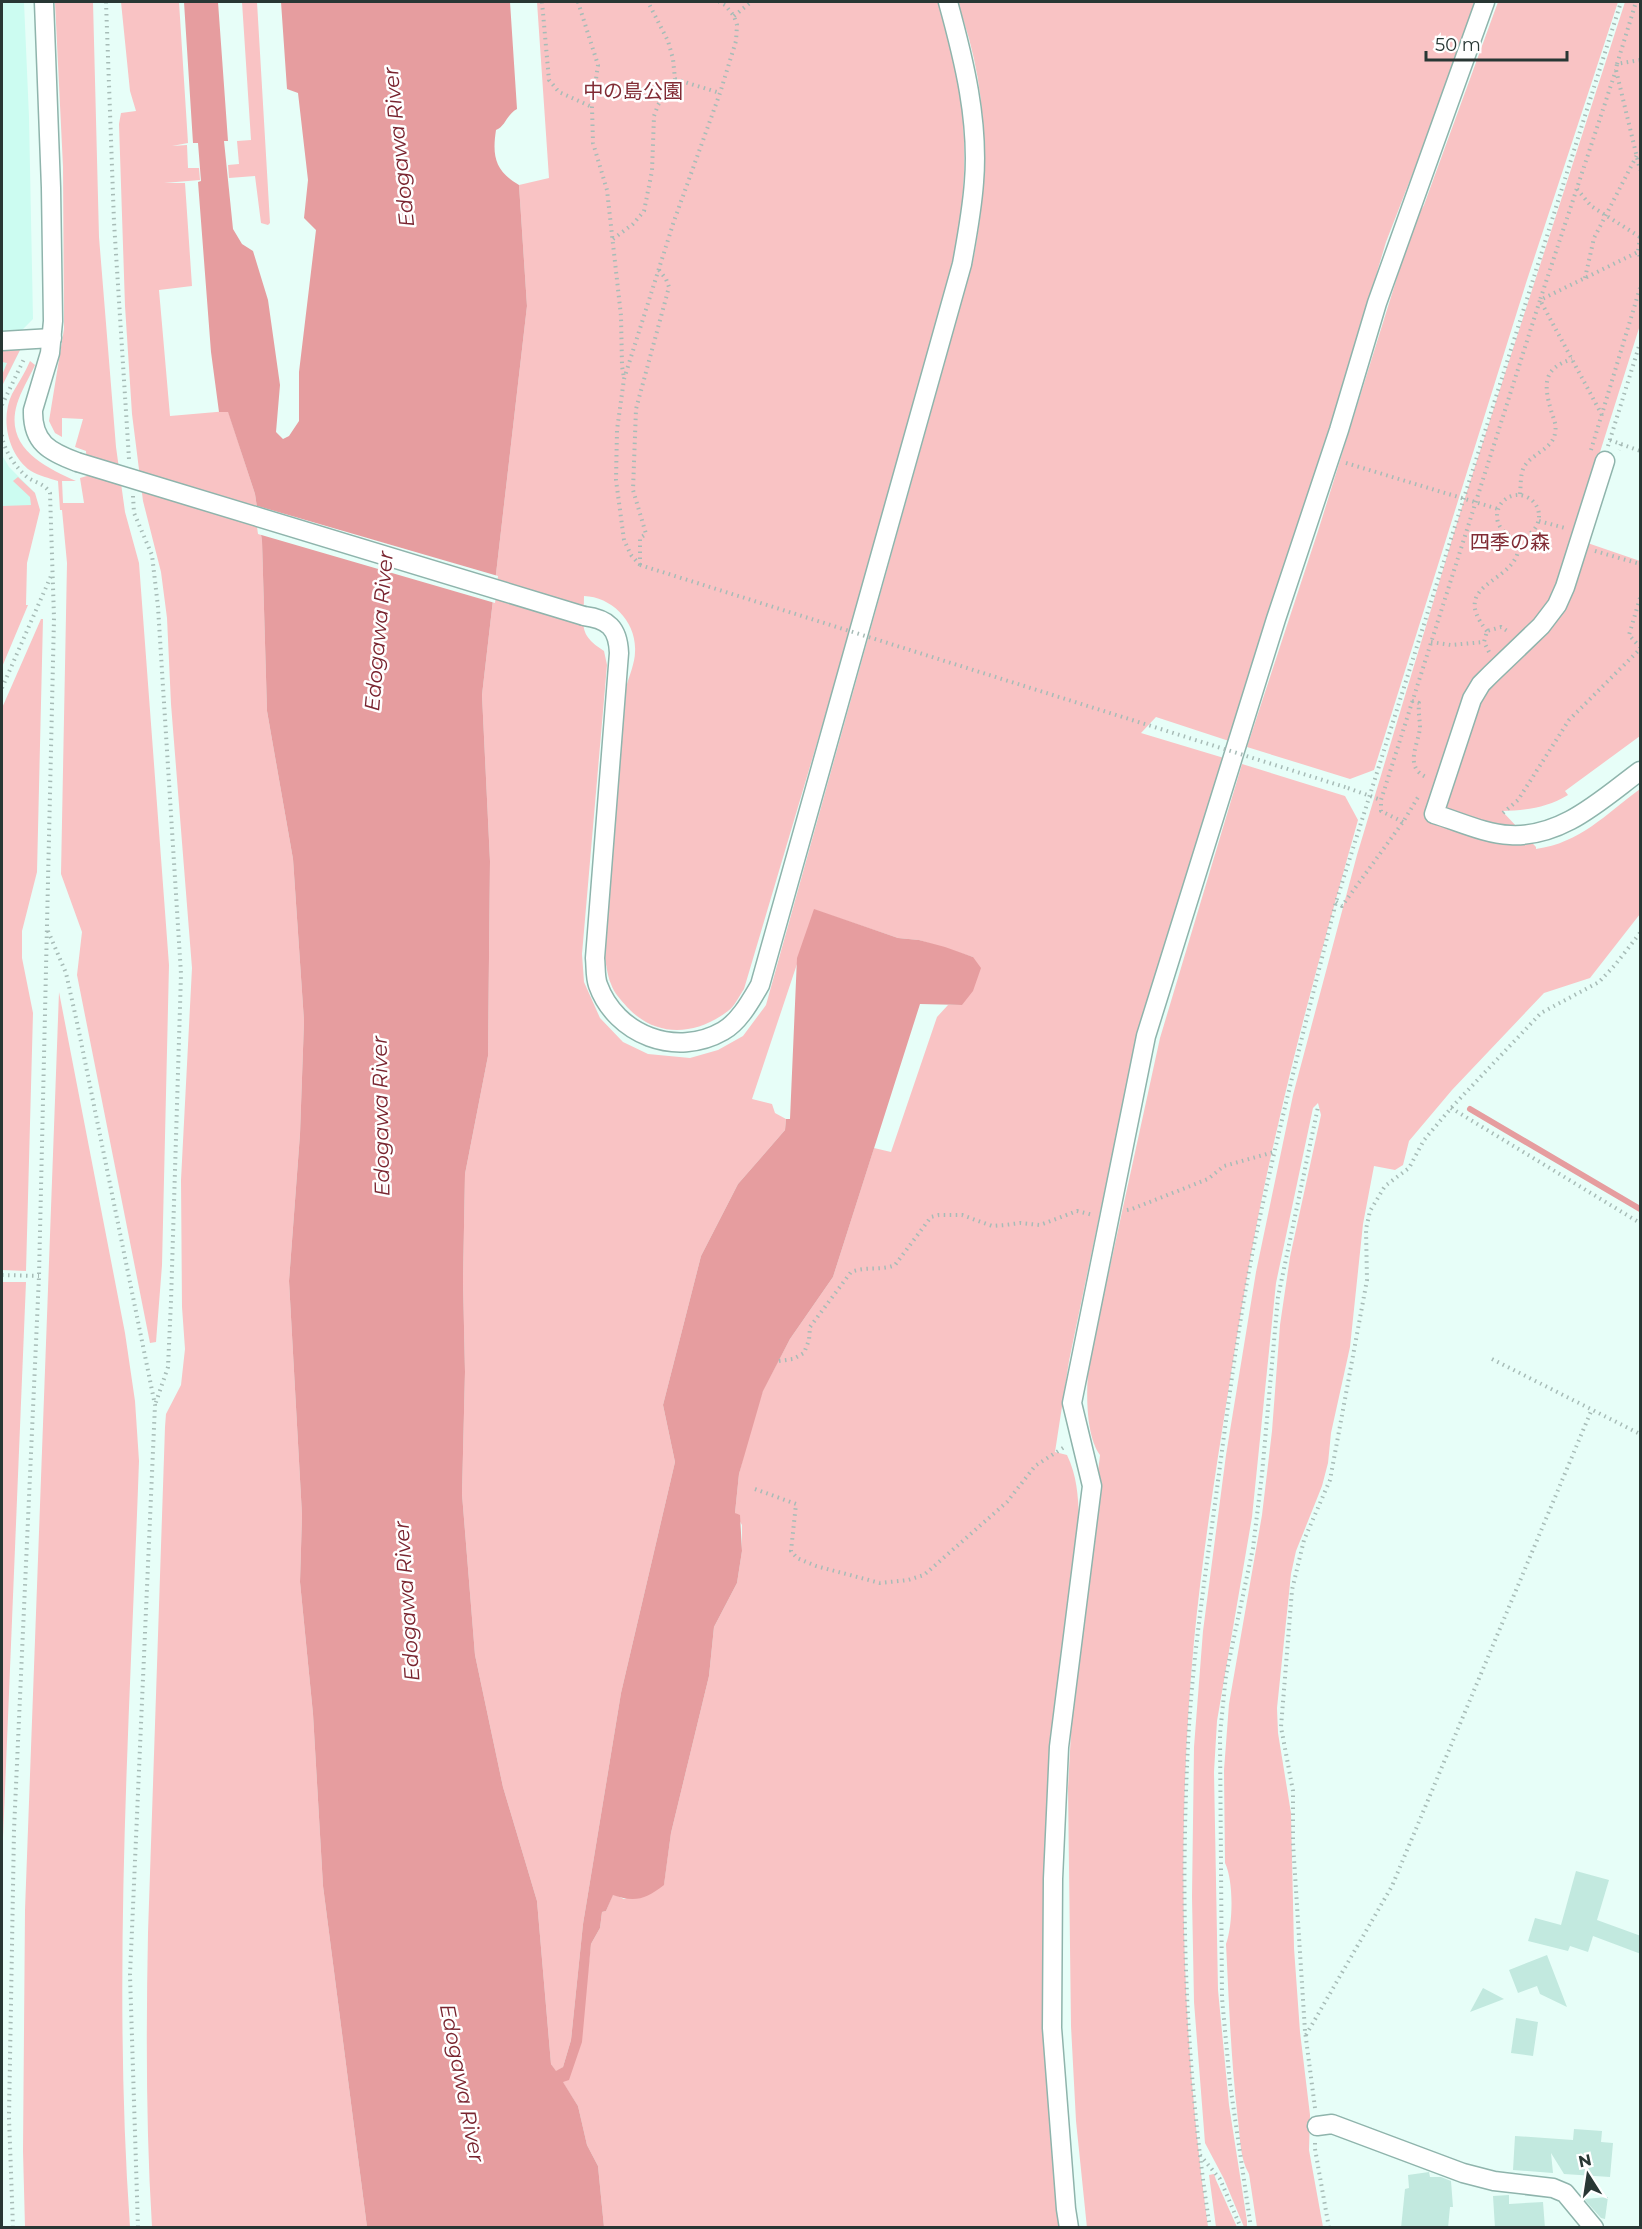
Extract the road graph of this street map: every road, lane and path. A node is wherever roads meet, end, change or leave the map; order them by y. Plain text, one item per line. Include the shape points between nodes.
1 (44, 2) edge
2 (106, 2) edge
3 (542, 2) edge
4 (578, 2) edge
5 (648, 2) edge
6 (719, 2) edge
7 (751, 2) edge
8 (948, 2) edge
9 (1485, 2) edge
10 (1621, 2) edge
11 (1636, 2) edge
12 (734, 16) junction
13 (1641, 60) edge
14 (1617, 64) junction
15 (1616, 70) junction
16 (675, 79) junction
17 (720, 93) junction
18 (592, 108) junction
19 (1637, 155) junction
20 (1641, 170) edge
21 (1576, 188) junction
22 (1605, 215) junction
23 (1640, 236) edge
24 (613, 239) junction
25 (1639, 254) edge
26 (659, 270) junction
27 (1585, 278) junction
28 (1641, 288) edge
29 (1540, 300) junction
30 (32, 338) junction
31 (52, 339) junction
32 (2, 341) edge
33 (1641, 343) edge
34 (1572, 359) junction
35 (624, 379) junction
36 (2, 405) edge
37 (1602, 415) junction
38 (2, 435) edge
39 (1621, 444) dead end
40 (1641, 451) edge
41 (1330, 458) junction
42 (1597, 459) junction
43 (130, 466) dead end
44 (132, 489) dead end
45 (1520, 494) junction
46 (1463, 500) junction
47 (1476, 502) junction
48 (1497, 509) junction
49 (1568, 518) dead end
50 (1539, 521) junction
51 (1565, 528) junction
52 (1518, 537) junction
53 (1562, 538) dead end
54 (1588, 549) dead end
55 (1641, 564) edge
56 (640, 566) junction
57 (52, 573) junction
58 (1641, 598) edge
59 (1516, 625) dead end
60 (1487, 631) junction
61 (1510, 632) junction
62 (1505, 637) dead end
63 (1431, 642) junction
64 (1484, 642) junction
65 (1495, 647) dead end
66 (1641, 648) edge
67 (1489, 652) junction
68 (1482, 659) dead end
69 (2, 688) edge
70 (1412, 701) junction
71 (1430, 769) dead end
72 (1641, 771) edge
73 (1426, 777) junction
74 (1369, 796) junction
75 (1381, 800) junction
76 (1503, 813) dead end
77 (1403, 822) junction
78 (1336, 902) junction
79 (46, 927) junction
80 (1641, 933) edge
81 (1318, 1107) dead end
82 (1451, 1108) junction
83 (1274, 1152) junction
84 (1110, 1214) junction
85 (1641, 1223) edge
86 (2, 1275) edge
87 (39, 1276) junction
88 (1492, 1359) dead end
89 (778, 1361) dead end
90 (155, 1405) junction
91 (1592, 1409) junction
92 (1641, 1434) edge
93 (1080, 1437) junction
94 (754, 1489) dead end
95 (1306, 2036) junction
96 (1317, 2126) junction
97 (1200, 2154) junction
98 (13, 2228) edge
99 (138, 2228) edge
100 (1070, 2228) edge
101 (1210, 2228) edge
102 (1241, 2228) edge
103 (1251, 2228) edge
104 (1329, 2228) edge
105 (1594, 2228) edge

1 - 31 street
2 - 43 path via 114,222
3 - 18 path via 549,80 560,92
4 - 18 path via 598,65
5 - 16 path via 668,41
6 - 12 path
7 - 12 path
8 - 31 street, bridge via 971,100 975,145 962,264 760,986 747,1008 724,1031 705,1039 657,1041 638,1033 618,1018 597,983 595,958 619,646 609,624 63,457 45,446 33,420
9 - 41 street via 1377,303
10 - 46 path
11 - 14 path
12 - 17 path via 736,41
13 - 14 path
14 - 15 path
15 - 19 path
15 - 21 path
16 - 17 path
16 - 24 path via 654,116 652,171 644,211
17 - 26 path
18 - 24 path via 593,143 607,190
19 - 20 path
19 - 22 path
21 - 22 path via 1586,202
21 - 29 path
22 - 23 path
22 - 27 path via 1594,238
23 - 25 path
24 - 35 path
25 - 27 path
26 - 35 path
26 - 56 path via 669,287 636,409 633,490 646,534 640,538
27 - 29 path
28 - 37 path
29 - 34 path
29 - 47 path
30 - 31 street
30 - 32 street
30 - 36 path
33 - 42 path
34 - 37 path
34 - 45 path via 1552,368 1547,378 1555,435 1525,464
35 - 56 path via 616,480 624,540
37 - 42 path
38 - 57 path via 10,456 27,477 47,488 50,494
39 - 40 path
41 - 46 path
41 - 84 street via 1146,1036
42 - 72 street via 1557,605 1541,626 1481,684 1465,718 1434,814 1499,833 1540,832 1572,820
44 - 90 path via 134,513 152,555 159,607 181,974 168,1367
45 - 48 path via 1506,498
45 - 50 path via 1537,506
46 - 47 path
46 - 74 path
47 - 48 path
47 - 63 path
48 - 52 path via 1500,528
49 - 51 path
50 - 51 path
50 - 52 path via 1531,533
51 - 53 path
52 - 60 path via 1515,563 1487,582 1474,600 1475,613
54 - 55 path
56 - 74 path, bridge
57 - 69 path
57 - 79 path
58 - 66 path via 1629,635
59 - 61 path
60 - 61 path via 1501,627
60 - 64 path
61 - 62 path
63 - 64 path
63 - 70 path
64 - 67 path
65 - 67 path
66 - 76 path via 1569,720 1518,800
67 - 68 path
70 - 73 path via 1419,703 1420,729 1414,765
70 - 75 path
71 - 73 path
73 - 77 path
74 - 75 path
74 - 78 path
75 - 77 path via 1381,811
77 - 78 path via 1342,906
78 - 83 path
79 - 87 path
79 - 90 path via 66,973
80 - 82 path via 1599,982 1541,1013
81 - 103 path via 1278,1297 1253,1548 1226,1675 1220,1734 1222,1998
82 - 85 path
82 - 95 path via 1424,1140 1409,1168 1385,1186 1370,1211 1366,1229 1367,1280 1330,1480 1304,1540 1292,1590 1281,1727 1293,1791
83 - 84 path via 1224,1166 1208,1179
83 - 97 path via 1235,1353 1197,1635 1188,1743 1187,1998
84 - 89 path via 1077,1211 1040,1225 992,1226 962,1215 931,1217 895,1265 851,1272 810,1327 804,1353
84 - 93 street via 1072,1403
86 - 87 path
87 - 98 path via 14,1830 9,2117
88 - 91 path
90 - 99 path via 130,1975
91 - 92 path
91 - 95 path via 1392,1886
93 - 94 path via 1035,1466 1007,1502 924,1575 908,1580 880,1583 797,1558 791,1551 796,1504
93 - 100 street via 1092,1486 1059,1747 1053,1879 1052,2028
95 - 96 path
96 - 104 path via 1315,2149
96 - 105 street via 1332,2124 1463,2173 1553,2188 1565,2193
97 - 101 path
97 - 102 path via 1220,2179

